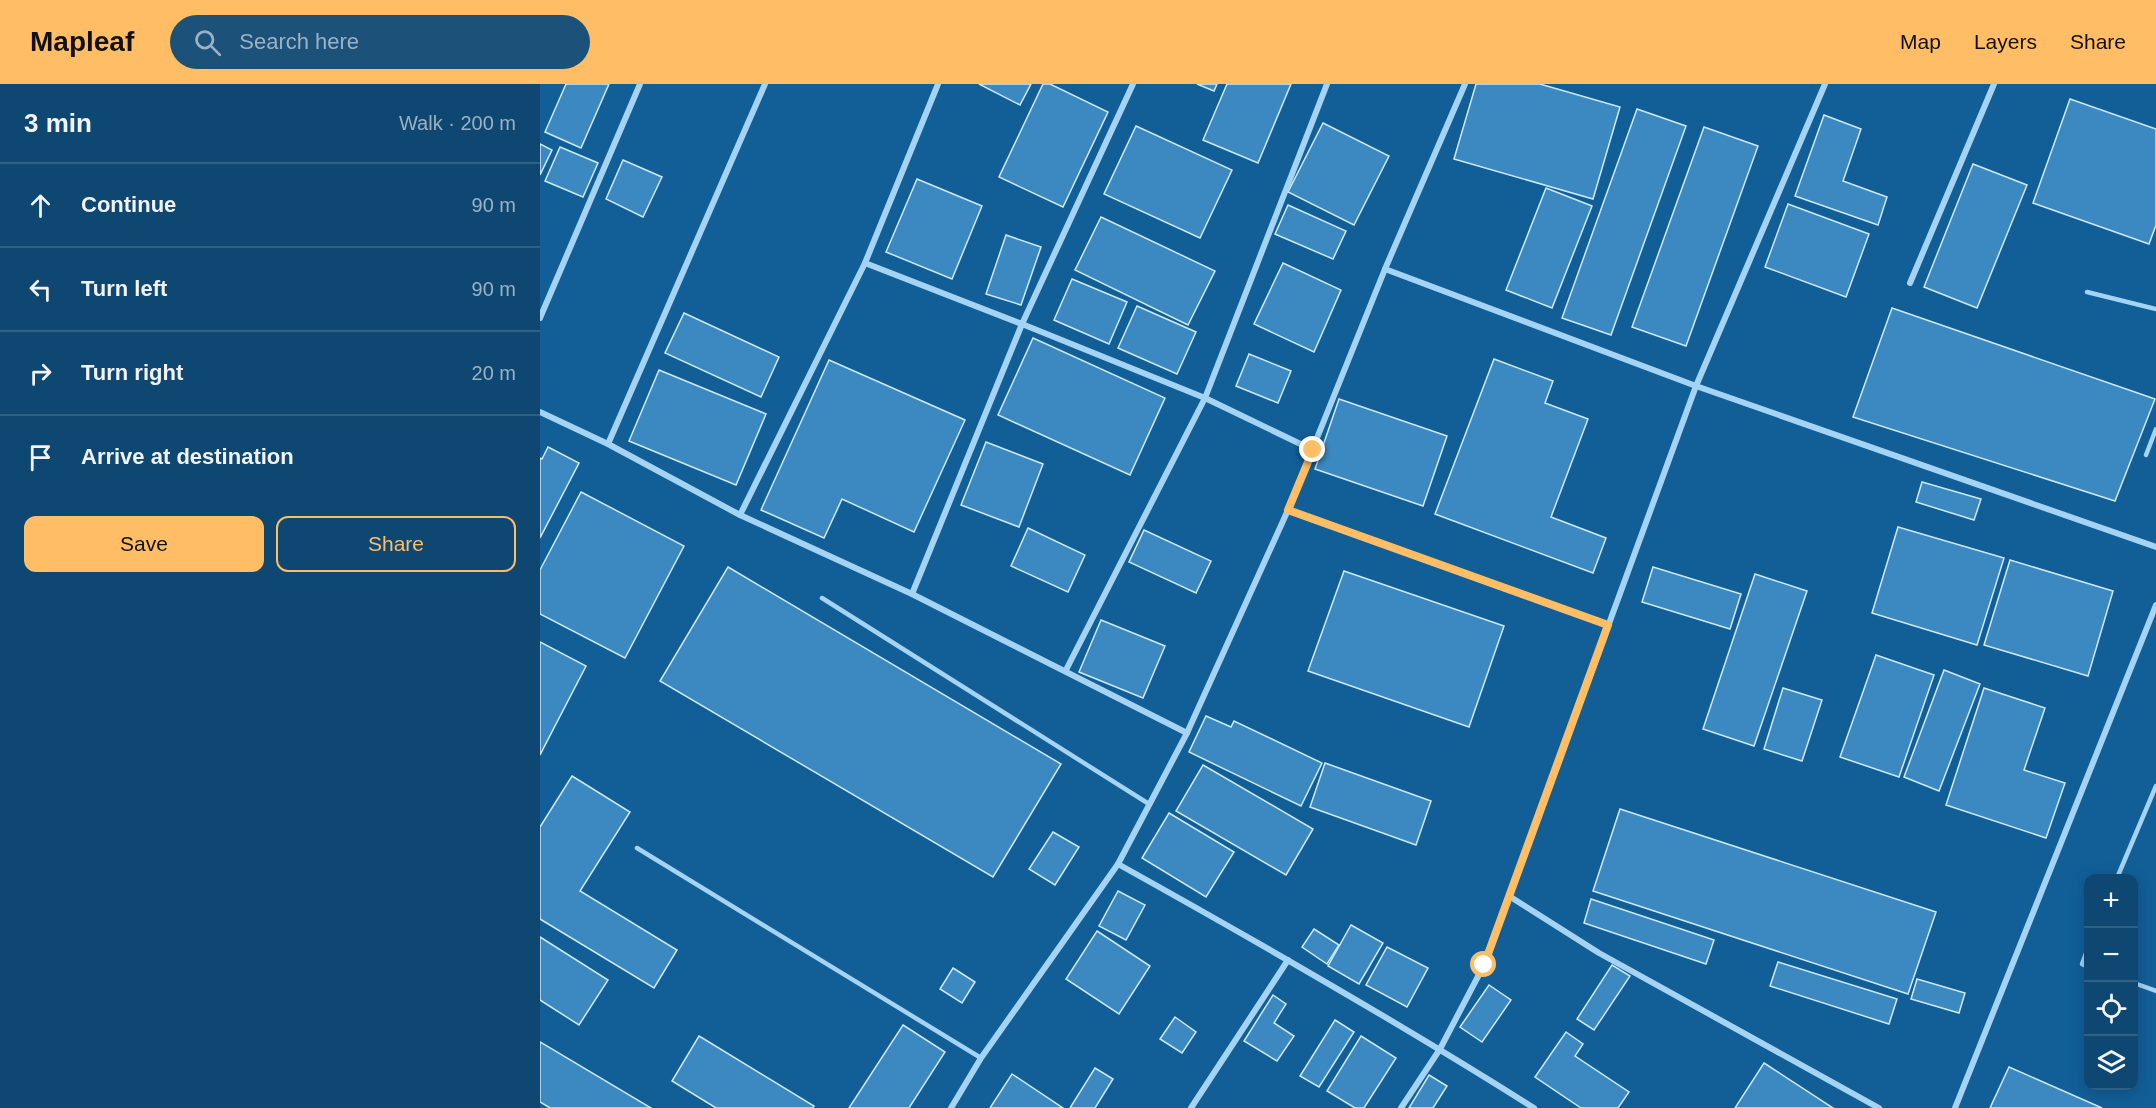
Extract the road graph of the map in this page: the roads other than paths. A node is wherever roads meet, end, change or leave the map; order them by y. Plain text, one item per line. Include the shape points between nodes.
1 (640, 84) edge
2 (765, 84) edge
3 (938, 84) edge
4 (1133, 84) edge
5 (1327, 84) edge
6 (1465, 84) edge
7 (1825, 84) edge
8 (1994, 84) edge
9 (865, 263) junction
10 (1385, 269) junction
11 (1910, 283) dead end
12 (2087, 292) dead end
13 (2156, 309) edge
14 (540, 318) edge
15 (1022, 324) junction
16 (1695, 386) junction
17 (1205, 398) junction
18 (540, 412) edge
19 (2156, 429) edge
20 (608, 444) junction
21 (1313, 450) junction
22 (2146, 455) dead end
23 (1288, 510) junction
24 (740, 515) junction
25 (2156, 547) edge
26 (912, 594) junction
27 (822, 598) dead end
28 (2156, 605) edge
29 (1608, 625) junction
30 (1066, 670) junction
31 (1187, 733) junction
32 (2156, 786) edge
33 (1149, 804) junction
34 (637, 848) dead end
35 (1118, 864) junction
36 (2119, 874) edge
37 (1509, 896) junction
38 (1288, 960) junction
39 (2138, 985) edge
40 (2156, 991) edge
41 (1440, 1048) junction
42 (981, 1058) junction
43 (951, 1108) edge
44 (1191, 1108) edge
45 (1401, 1108) edge
46 (1534, 1108) edge
47 (1879, 1108) edge
48 (1955, 1108) edge

1 - 14 street
2 - 20 street
3 - 9 street
4 - 15 street
5 - 17 street
6 - 10 street
7 - 16 street
8 - 11 street
9 - 15 street
9 - 24 street
10 - 16 street
10 - 21 street
12 - 13 lane
15 - 17 street
15 - 26 street
16 - 25 street
16 - 29 street
17 - 21 street
17 - 30 street
18 - 20 street
19 - 22 lane
20 - 24 street
21 - 23 street
23 - 29 street
23 - 31 street
24 - 26 street
26 - 30 street
27 - 33 lane
28 - 48 street
29 - 37 street
30 - 31 street
31 - 33 street
32 - 36 lane
33 - 35 street
34 - 42 lane
35 - 38 street
35 - 42 street
37 - 41 street via 1484,965
37 - 47 street via 1599,953
38 - 41 street
38 - 44 street
39 - 40 lane
41 - 45 street
41 - 46 street
42 - 43 street

